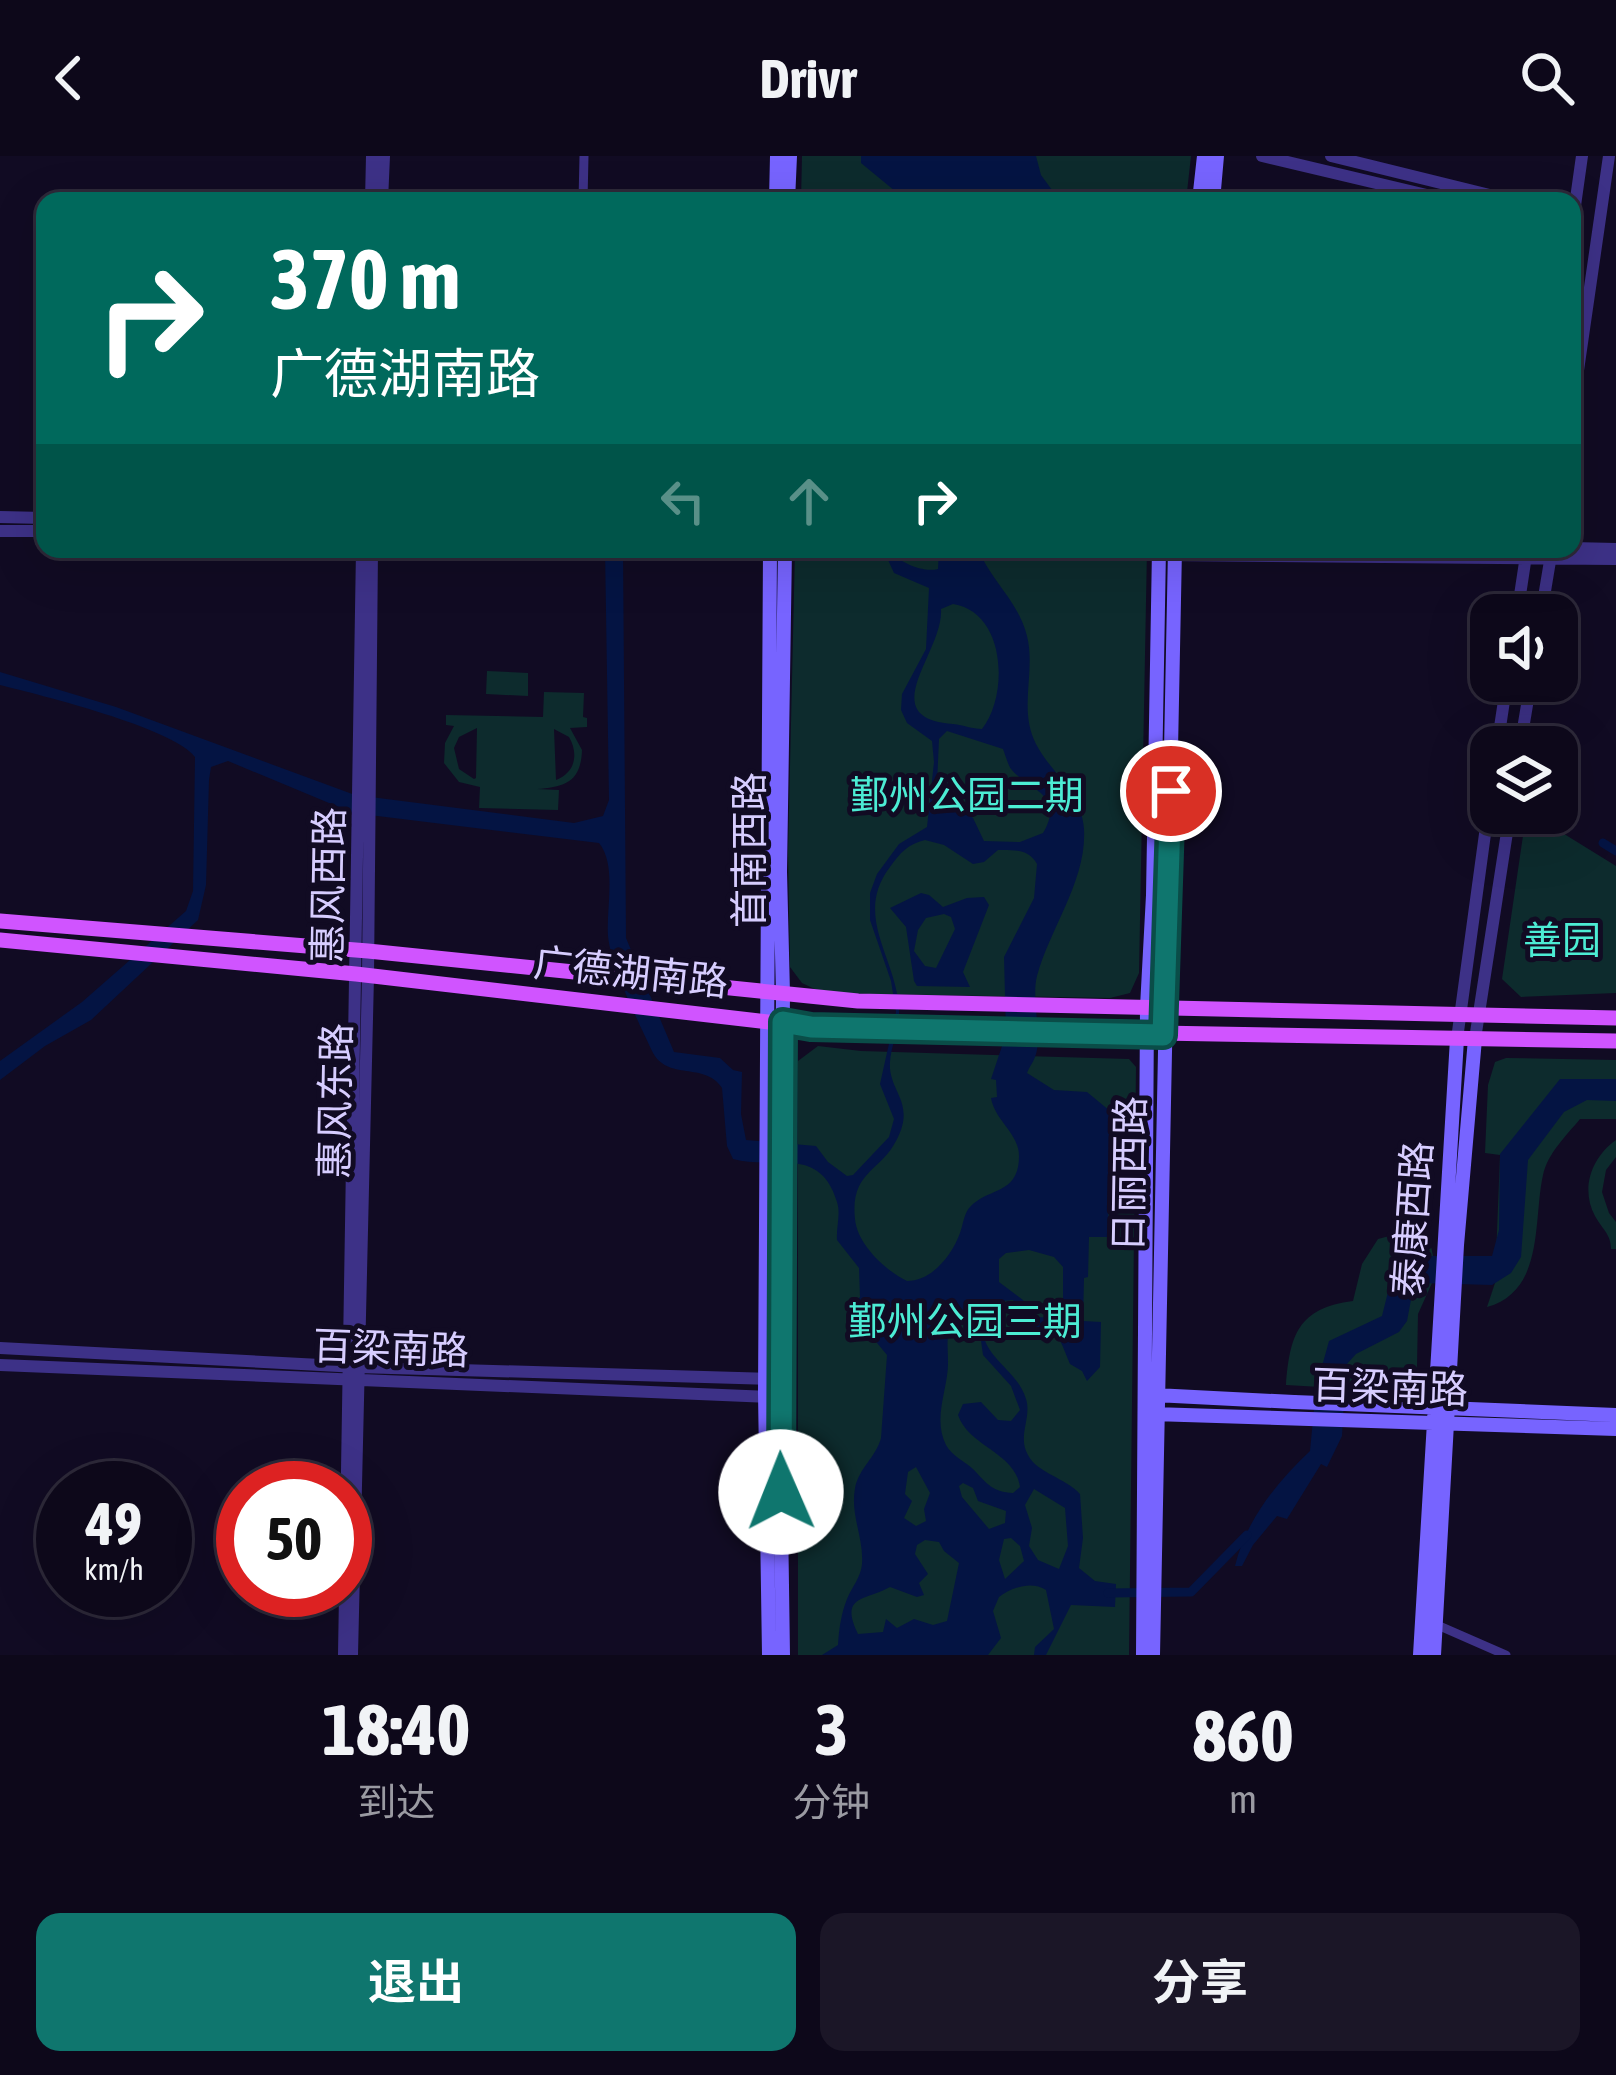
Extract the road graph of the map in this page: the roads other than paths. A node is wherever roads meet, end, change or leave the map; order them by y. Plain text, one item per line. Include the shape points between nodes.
1 (372, 156) edge
2 (384, 156) edge
3 (584, 156) edge
4 (777, 156) edge
5 (790, 156) edge
6 (1204, 156) edge
7 (1217, 156) edge
8 (1262, 156) edge
9 (1330, 156) edge
10 (1582, 156) edge
11 (1609, 156) edge
12 (370, 192) edge
13 (382, 192) edge
14 (583, 192) edge
15 (776, 192) edge
16 (788, 192) edge
17 (1199, 192) edge
18 (1214, 192) edge
19 (1414, 192) edge
20 (1477, 192) edge
21 (1577, 192) edge
22 (1581, 350) edge
23 (0, 517) edge
24 (36, 518) edge
25 (0, 531) edge
26 (36, 531) edge
27 (1581, 548) edge
28 (1616, 549) edge
29 (1581, 556) edge
30 (362, 558) edge
31 (372, 558) edge
32 (770, 558) edge
33 (785, 558) edge
34 (1167, 558) edge
35 (1167, 558) edge
36 (1525, 558) edge
37 (1550, 558) edge
38 (1616, 559) edge
39 (1520, 594) edge
40 (1544, 594) edge
41 (365, 792) junction
42 (1484, 834) edge
43 (1507, 834) edge
44 (0, 921) edge
45 (0, 940) edge
46 (362, 951) junction
47 (362, 975) junction
48 (776, 993) junction
49 (1147, 1007) junction
50 (1165, 1008) junction
51 (1457, 1014) junction
52 (1477, 1015) junction
53 (1616, 1018) edge
54 (776, 1020) junction
55 (1155, 1035) junction
56 (1457, 1039) junction
57 (1475, 1039) junction
58 (1616, 1041) edge
59 (1450, 1245) junction
60 (0, 1348) edge
61 (0, 1365) edge
62 (354, 1373) junction
63 (772, 1379) junction
64 (1153, 1395) junction
65 (772, 1397) junction
66 (1294, 1409) junction
67 (1153, 1414) junction
68 (1439, 1415) junction
69 (1616, 1415) edge
70 (1616, 1430) edge
71 (1149, 1615) junction
72 (1435, 1624) junction
73 (348, 1655) edge
74 (769, 1655) edge
75 (783, 1655) edge
76 (1143, 1655) edge
77 (1153, 1655) edge
78 (1420, 1655) edge
79 (1434, 1655) edge
80 (1506, 1655) edge

1 - 12 street
2 - 13 street
3 - 14 street
4 - 15 main road
5 - 16 main road
6 - 17 main road
7 - 18 main road
8 - 19 street
9 - 20 street
10 - 21 street
11 - 22 street
23 - 24 street
25 - 26 street
27 - 28 street
29 - 38 street
30 - 41 street, 惠风西路
31 - 41 street
32 - 48 main road, 首南西路
33 - 48 main road, 首南西路
34 - 49 main road
35 - 50 main road, 日丽西路
36 - 39 street
37 - 40 street
41 - 46 street, 惠风西路
42 - 51 street, 泰康西路
43 - 52 street, 泰康西路
44 - 46 main road, 广德湖南路
45 - 47 main road, 广德湖南路
46 - 47 street, 惠风西路
46 - 48 main road, 广德湖南路
47 - 54 main road, 广德湖南路
47 - 62 street, 惠风西路
48 - 49 main road, 广德湖南路
48 - 54 main road, 首南西路
49 - 50 main road, 广德湖南路
49 - 55 main road
50 - 51 main road, 广德湖南路
50 - 55 main road, 日丽西路
51 - 52 main road, 广德湖南路
51 - 56 street, 泰康西路
52 - 53 main road, 广德湖南路
52 - 57 street, 泰康西路
54 - 55 main road, 广德湖南路
54 - 63 main road, 首南西路
55 - 56 main road, 广德湖南路
55 - 64 main road, 日丽西路
56 - 57 main road, 广德湖南路
56 - 59 main road, 泰康西路
57 - 58 main road, 广德湖南路
57 - 59 main road, 泰康西路
59 - 68 main road, 泰康西路
60 - 62 street, 百梁南路
61 - 62 street, 百梁南路
62 - 63 street, 百梁南路
62 - 65 street, 百梁南路
62 - 73 street, 惠风西路
63 - 65 main road, 首南西路
64 - 66 main road, 百梁南路
64 - 67 main road, 日丽西路
65 - 74 main road, 首南西路
65 - 75 main road, 首南西路
66 - 67 main road, 百梁南路
66 - 68 main road, 百梁南路, bridge
67 - 71 main road, 日丽西路
68 - 69 main road, 百梁南路
68 - 70 main road, 百梁南路
68 - 72 main road, 泰康西路
68 - 78 main road, 泰康西路
71 - 76 main road, 日丽西路
71 - 77 main road, 日丽西路
72 - 79 main road, 泰康西路
72 - 80 street

